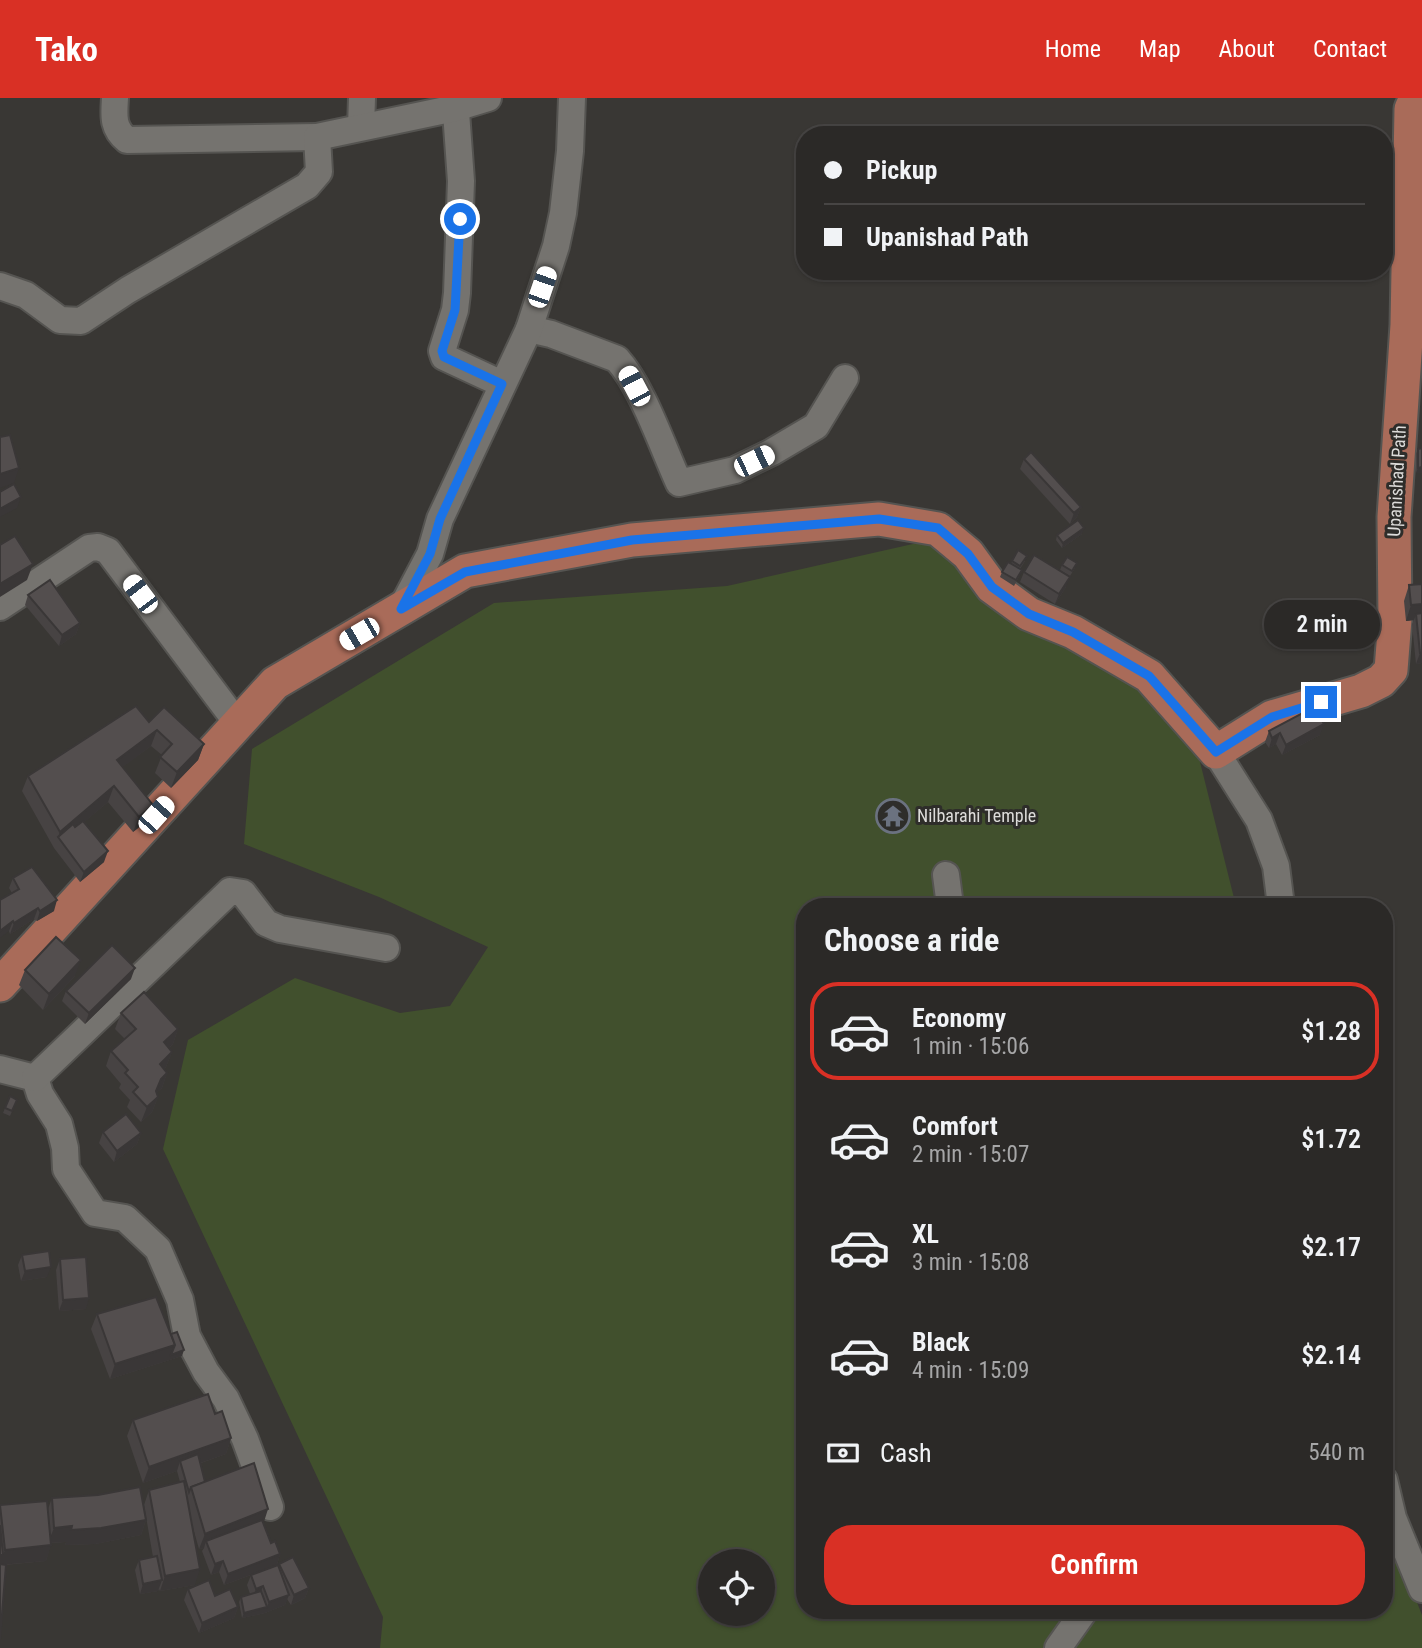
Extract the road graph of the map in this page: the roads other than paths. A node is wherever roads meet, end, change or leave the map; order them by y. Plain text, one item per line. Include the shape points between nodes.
1 (115, 98) edge
2 (362, 98) edge
3 (488, 98) edge
4 (572, 98) edge
5 (1416, 98) edge
6 (455, 103) edge
7 (361, 127) junction
8 (317, 137) junction
9 (0, 286) edge
10 (528, 329) junction
11 (845, 378) dead end
12 (502, 384) junction
13 (0, 607) edge
14 (401, 609) junction
15 (238, 724) junction
16 (1216, 752) junction
17 (946, 875) dead end
18 (949, 898) edge
19 (1280, 898) edge
20 (386, 948) dead end
21 (0, 985) edge
22 (0, 1069) edge
23 (35, 1078) junction
24 (270, 1507) edge
25 (1393, 1518) edge
26 (1422, 1588) edge
27 (1079, 1619) edge
28 (1058, 1648) edge

1 - 8 street via 114,122 127,140
2 - 7 street
3 - 6 street
4 - 10 street via 563,213
5 - 16 main road, Upanishad Path via 1411,109 1407,326 1394,517 1391,670 1361,691 1272,717
6 - 7 street
6 - 12 street via 461,181 457,293 442,351 444,357
7 - 8 street
8 - 9 street via 319,172 307,186 81,321 60,320 26,295
10 - 11 street via 617,359 644,404 678,483 735,470 816,426
10 - 12 street
12 - 14 street via 440,519 430,554
13 - 15 street via 89,548 108,551
14 - 15 main road via 275,683
14 - 16 main road via 465,572 632,540 879,519 938,528 968,554 992,587 1029,614 1073,632 1149,676
15 - 21 main road
16 - 19 street via 1258,820 1276,866
17 - 18 street
20 - 23 street via 280,929 266,923 243,893 230,891
22 - 23 street
23 - 24 street via 59,1124 66,1169 96,1213 125,1218 158,1250 180,1300 187,1336 226,1399
25 - 26 street
27 - 28 street

